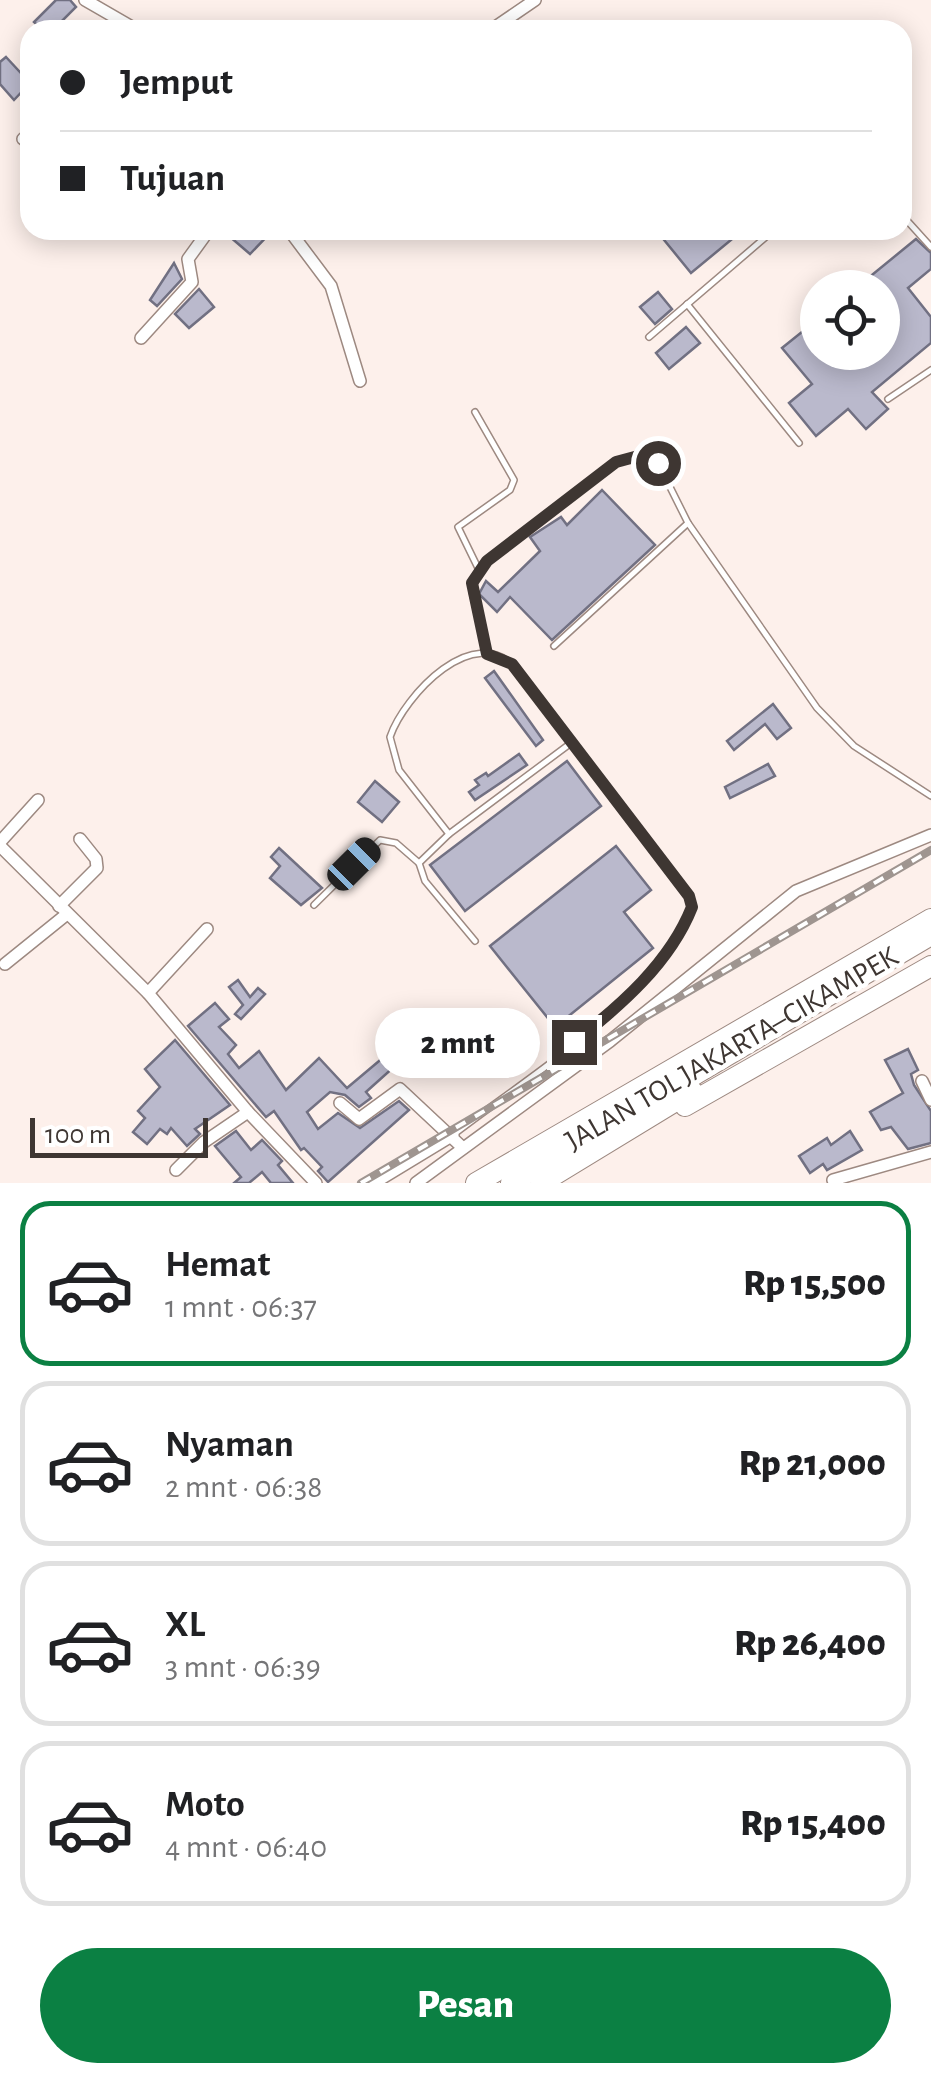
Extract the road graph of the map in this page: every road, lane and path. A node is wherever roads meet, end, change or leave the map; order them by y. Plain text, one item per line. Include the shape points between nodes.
1 (84, 0) edge
2 (535, 0) edge
3 (120, 20) edge
4 (506, 20) edge
5 (912, 226) edge
6 (202, 240) edge
7 (297, 240) edge
8 (762, 240) edge
9 (931, 247) edge
10 (688, 304) junction
11 (141, 338) dead end
12 (649, 338) dead end
13 (931, 370) edge
14 (360, 381) dead end
15 (888, 399) dead end
16 (475, 412) dead end
17 (799, 442) dead end
18 (688, 522) junction
19 (479, 570) junction
20 (554, 646) dead end
21 (487, 654) junction
22 (572, 742) junction
23 (931, 796) edge
24 (38, 800) dead end
25 (449, 834) junction
26 (931, 834) edge
27 (80, 839) dead end
28 (0, 844) edge
29 (419, 864) junction
30 (314, 906) dead end
31 (62, 910) junction
32 (931, 919) edge
33 (207, 929) dead end
34 (931, 935) edge
35 (475, 940) dead end
36 (931, 950) edge
37 (5, 964) dead end
38 (931, 966) edge
39 (148, 993) junction
40 (922, 1081) dead end
41 (931, 1100) edge
42 (340, 1102) dead end
43 (248, 1112) junction
44 (453, 1135) junction
45 (463, 1148) junction
46 (931, 1152) edge
47 (176, 1170) dead end
48 (480, 1180) edge
49 (833, 1180) dead end
50 (316, 1183) edge
51 (374, 1183) edge
52 (416, 1183) edge
53 (512, 1183) edge
54 (540, 1183) edge
55 (561, 1183) edge

1 - 3 street
2 - 4 street
5 - 9 lane
6 - 11 street via 188,259 193,280
7 - 14 street via 330,286
8 - 10 lane
10 - 12 lane
10 - 17 lane
13 - 15 lane
16 - 19 lane via 514,480 508,492 458,527
18 - 19 lane via 658,463 631,456
18 - 20 lane
18 - 23 lane via 816,708 854,746
19 - 21 lane via 472,590
21 - 22 lane via 512,664
21 - 25 lane via 451,662 403,713 390,737 399,770
22 - 25 lane
22 - 44 lane via 692,907 665,956 604,1019
24 - 28 street
25 - 29 lane
26 - 45 street via 796,891 610,1041
27 - 31 street via 98,866
28 - 31 street
29 - 30 lane via 392,841 380,840
29 - 35 lane
31 - 37 street
31 - 39 street
32 - 48 highway, JALAN TOL JAKARTA–CIKAMPEK
33 - 39 street
34 - 53 highway
36 - 54 highway
38 - 55 highway, JALAN TOL JAKARTA–CIKAMPEK
39 - 43 street
40 - 41 street
42 - 44 street via 359,1119 400,1088
43 - 47 street
43 - 50 street
44 - 45 street
44 - 51 street
45 - 52 street
46 - 49 street

